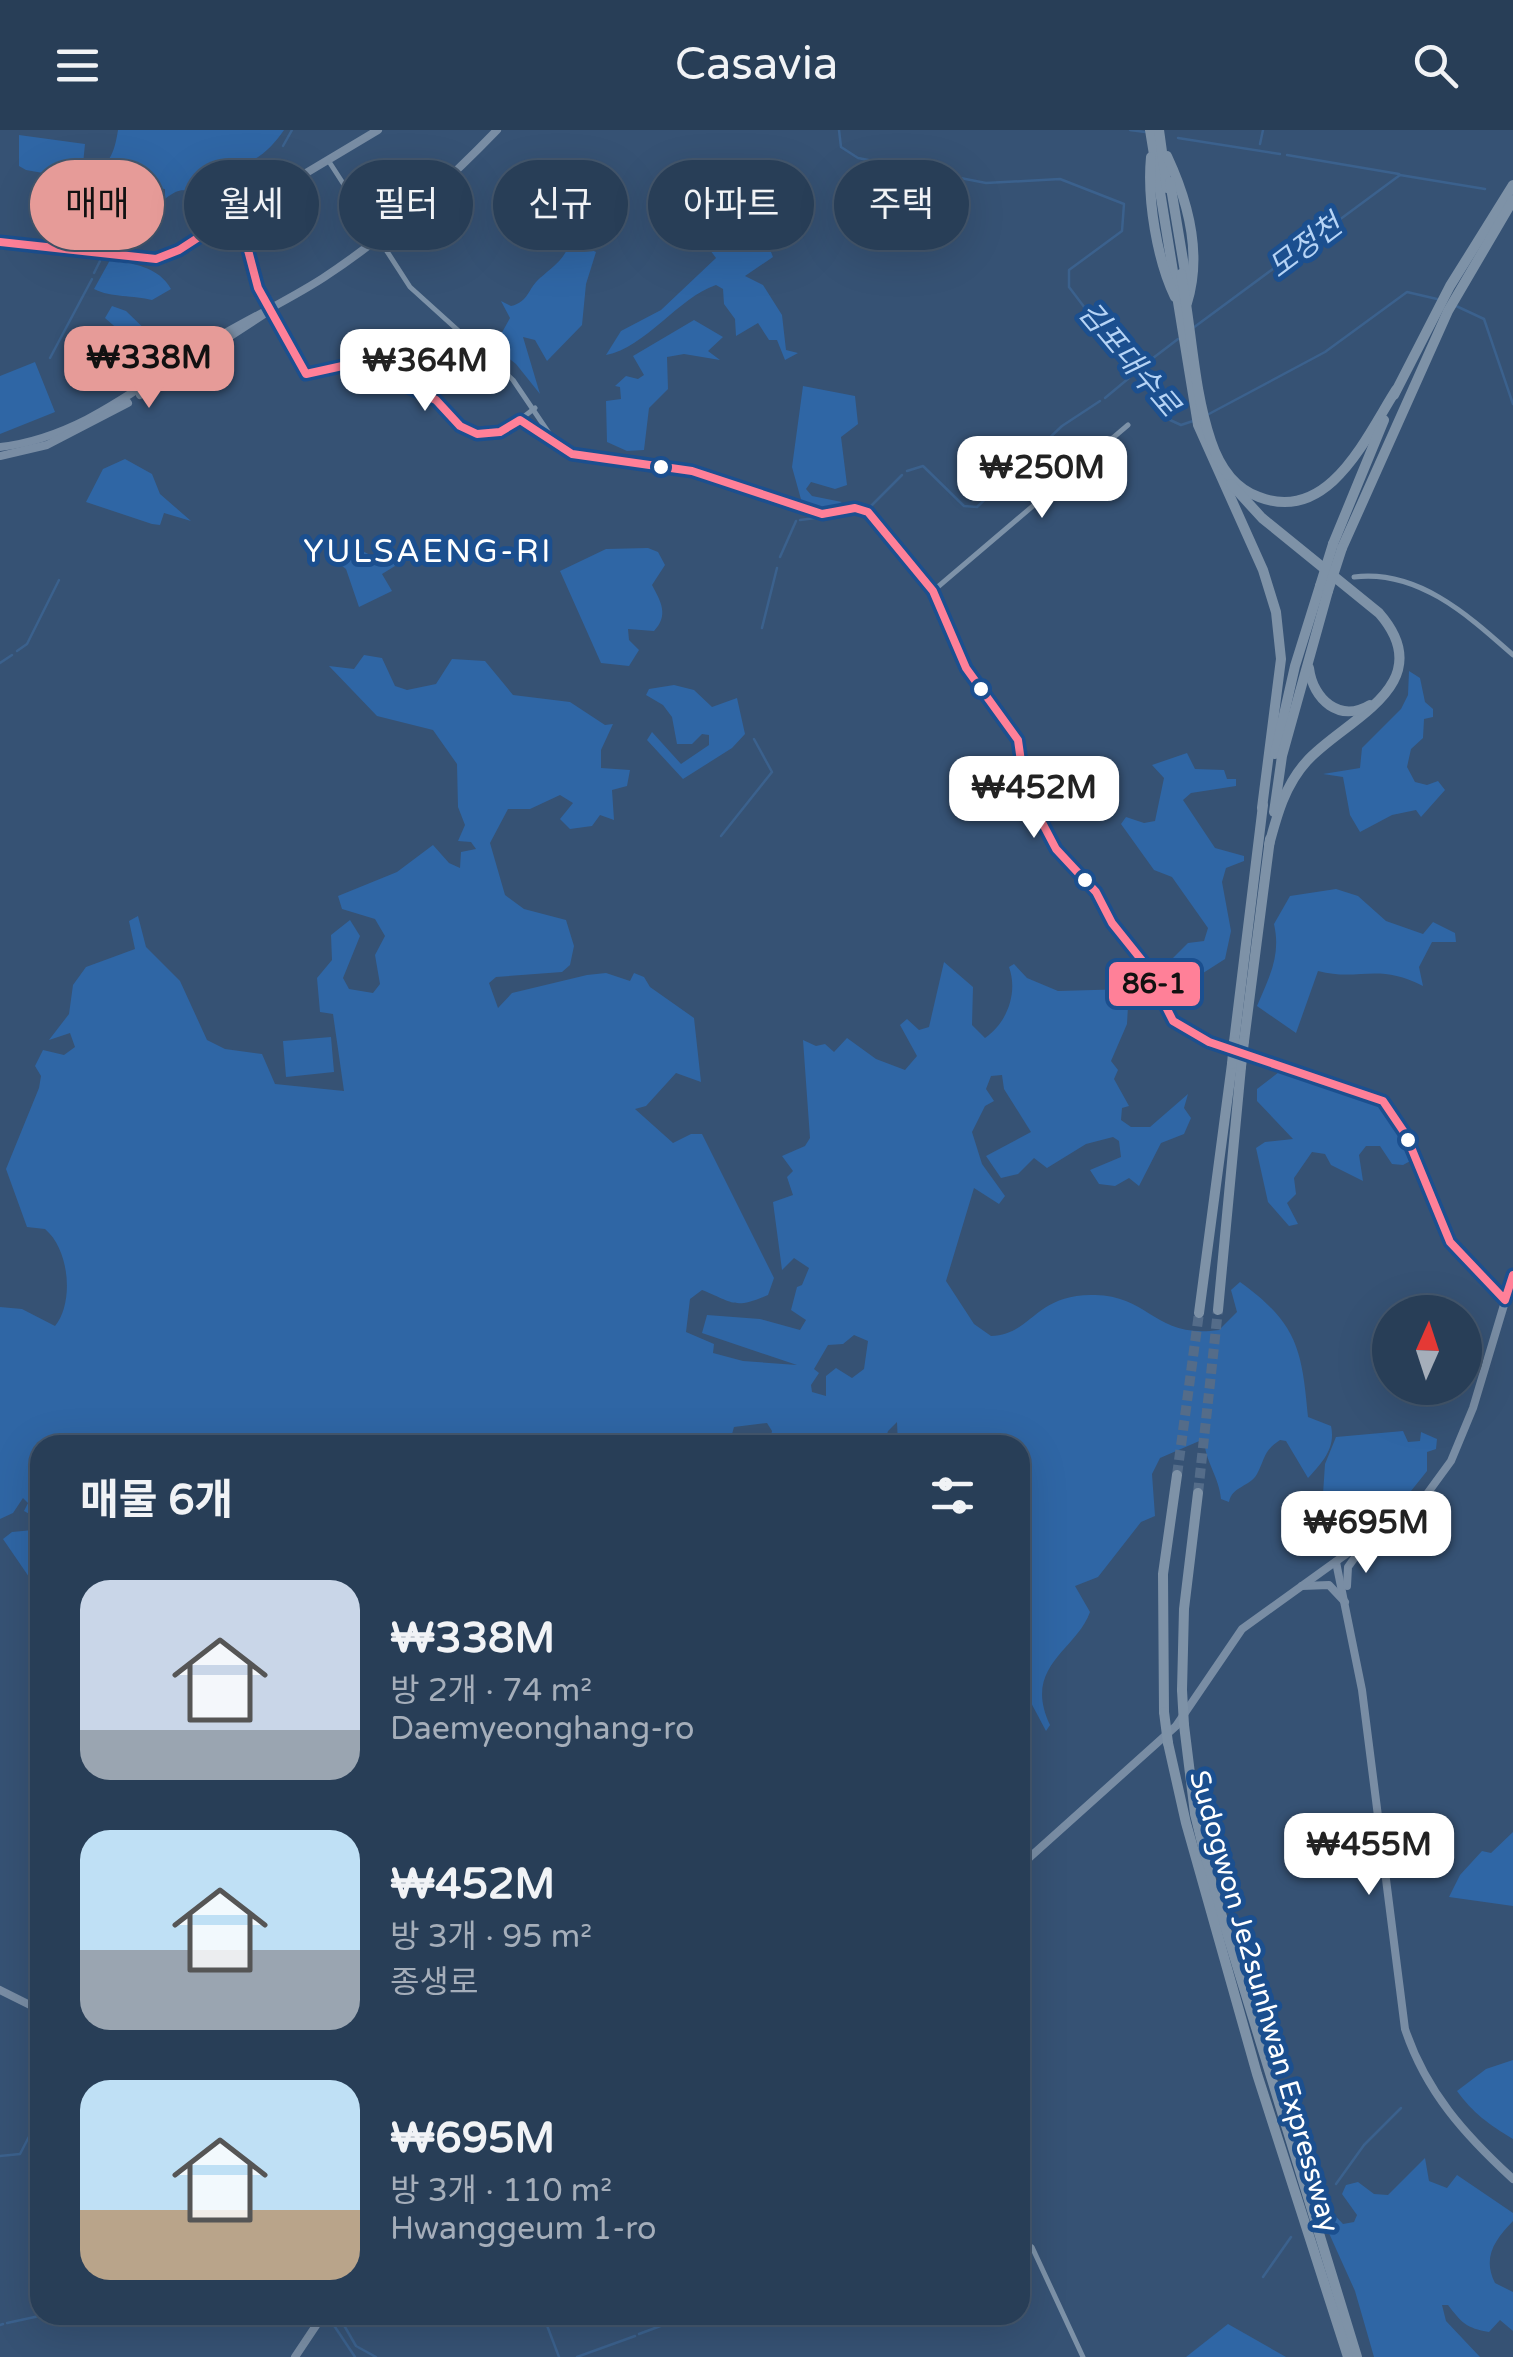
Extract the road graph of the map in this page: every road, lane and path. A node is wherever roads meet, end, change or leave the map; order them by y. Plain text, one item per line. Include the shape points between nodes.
1 (378, 130) edge
2 (497, 130) edge
3 (1150, 130) edge
4 (1159, 130) edge
5 (1157, 146) junction
6 (328, 160) junction
7 (468, 160) edge
8 (319, 165) edge
9 (339, 178) edge
10 (1513, 185) edge
11 (1507, 204) edge
12 (0, 242) edge
13 (184, 246) edge
14 (248, 250) edge
15 (359, 250) edge
16 (384, 250) edge
17 (269, 310) junction
18 (1443, 310) junction
19 (1396, 390) junction
20 (535, 408) junction
21 (520, 420) junction
22 (1128, 425) dead end
23 (554, 442) junction
24 (0, 447) edge
25 (0, 456) edge
26 (1221, 472) junction
27 (1337, 546) junction
28 (1354, 577) dead end
29 (1324, 588) junction
30 (933, 591) junction
31 (1316, 634) junction
32 (1513, 655) edge
33 (1262, 808) junction
34 (1269, 845) junction
35 (1239, 1041) junction
36 (1236, 1066) junction
37 (1513, 1276) edge
38 (1505, 1300) junction
39 (1218, 1310) tunnel mouth
40 (1199, 1313) tunnel mouth
41 (1177, 1475) tunnel mouth
42 (1198, 1493) tunnel mouth
43 (1367, 1542) junction
44 (1336, 1562) junction
45 (1299, 1587) junction
46 (1348, 1605) junction
47 (1030, 1857) edge
48 (0, 1990) edge
49 (30, 2005) edge
50 (1513, 2179) edge
51 (1030, 2246) edge
52 (316, 2325) edge
53 (295, 2357) edge
54 (1083, 2357) edge
55 (1348, 2357) edge
56 (1357, 2357) edge

1 - 6 street
2 - 7 street
3 - 5 highway
4 - 5 highway
5 - 26 highway via 1202,424
6 - 8 street
6 - 9 street
10 - 11 highway
11 - 18 highway
12 - 13 street via 145,260
14 - 17 street
15 - 17 street
16 - 20 street via 417,294
17 - 21 street via 306,374 356,364 436,400 476,434 500,432
17 - 24 street via 98,415 59,434
17 - 25 street via 102,420 47,445
18 - 19 highway
18 - 27 highway
19 - 26 highway via 1345,468 1315,496 1261,498
19 - 27 highway
20 - 21 street
20 - 23 street
21 - 23 street
22 - 30 street
23 - 30 street via 572,454 709,475 822,514 865,510
26 - 31 highway via 1250,514 1378,619 1392,660 1373,703 1344,712 1319,696 1308,660
26 - 33 highway via 1267,581 1280,638
26 - 34 highway via 1250,507 1379,613 1398,653 1392,686 1378,705 1330,738 1289,786
27 - 29 highway, bridge
28 - 32 street via 1380,576 1426,589
29 - 31 highway
29 - 33 highway via 1295,666
30 - 38 street via 966,668 1018,740 1024,790 1056,849 1096,892 1144,963 1167,1014 1209,1042 1383,1101 1406,1135 1450,1242
31 - 34 highway via 1282,756
33 - 35 highway
34 - 35 highway
35 - 36 highway, bridge
36 - 39 highway
36 - 40 highway
37 - 38 street
38 - 43 street via 1484,1382 1450,1461 1416,1505
41 - 55 highway, Sudogwon Je2sunhwan Expressway, bridge via 1163,1574 1168,1743 1257,2074
42 - 56 highway, Sudogwon Je2sunhwan Expressway, bridge via 1182,1690 1195,1814
43 - 44 street
43 - 46 street via 1348,1567
44 - 45 street
44 - 46 street
45 - 46 street via 1329,1585
45 - 47 street via 1242,1629 1157,1745
46 - 50 street via 1405,2029 1452,2118
48 - 49 street
51 - 54 street
52 - 53 street

